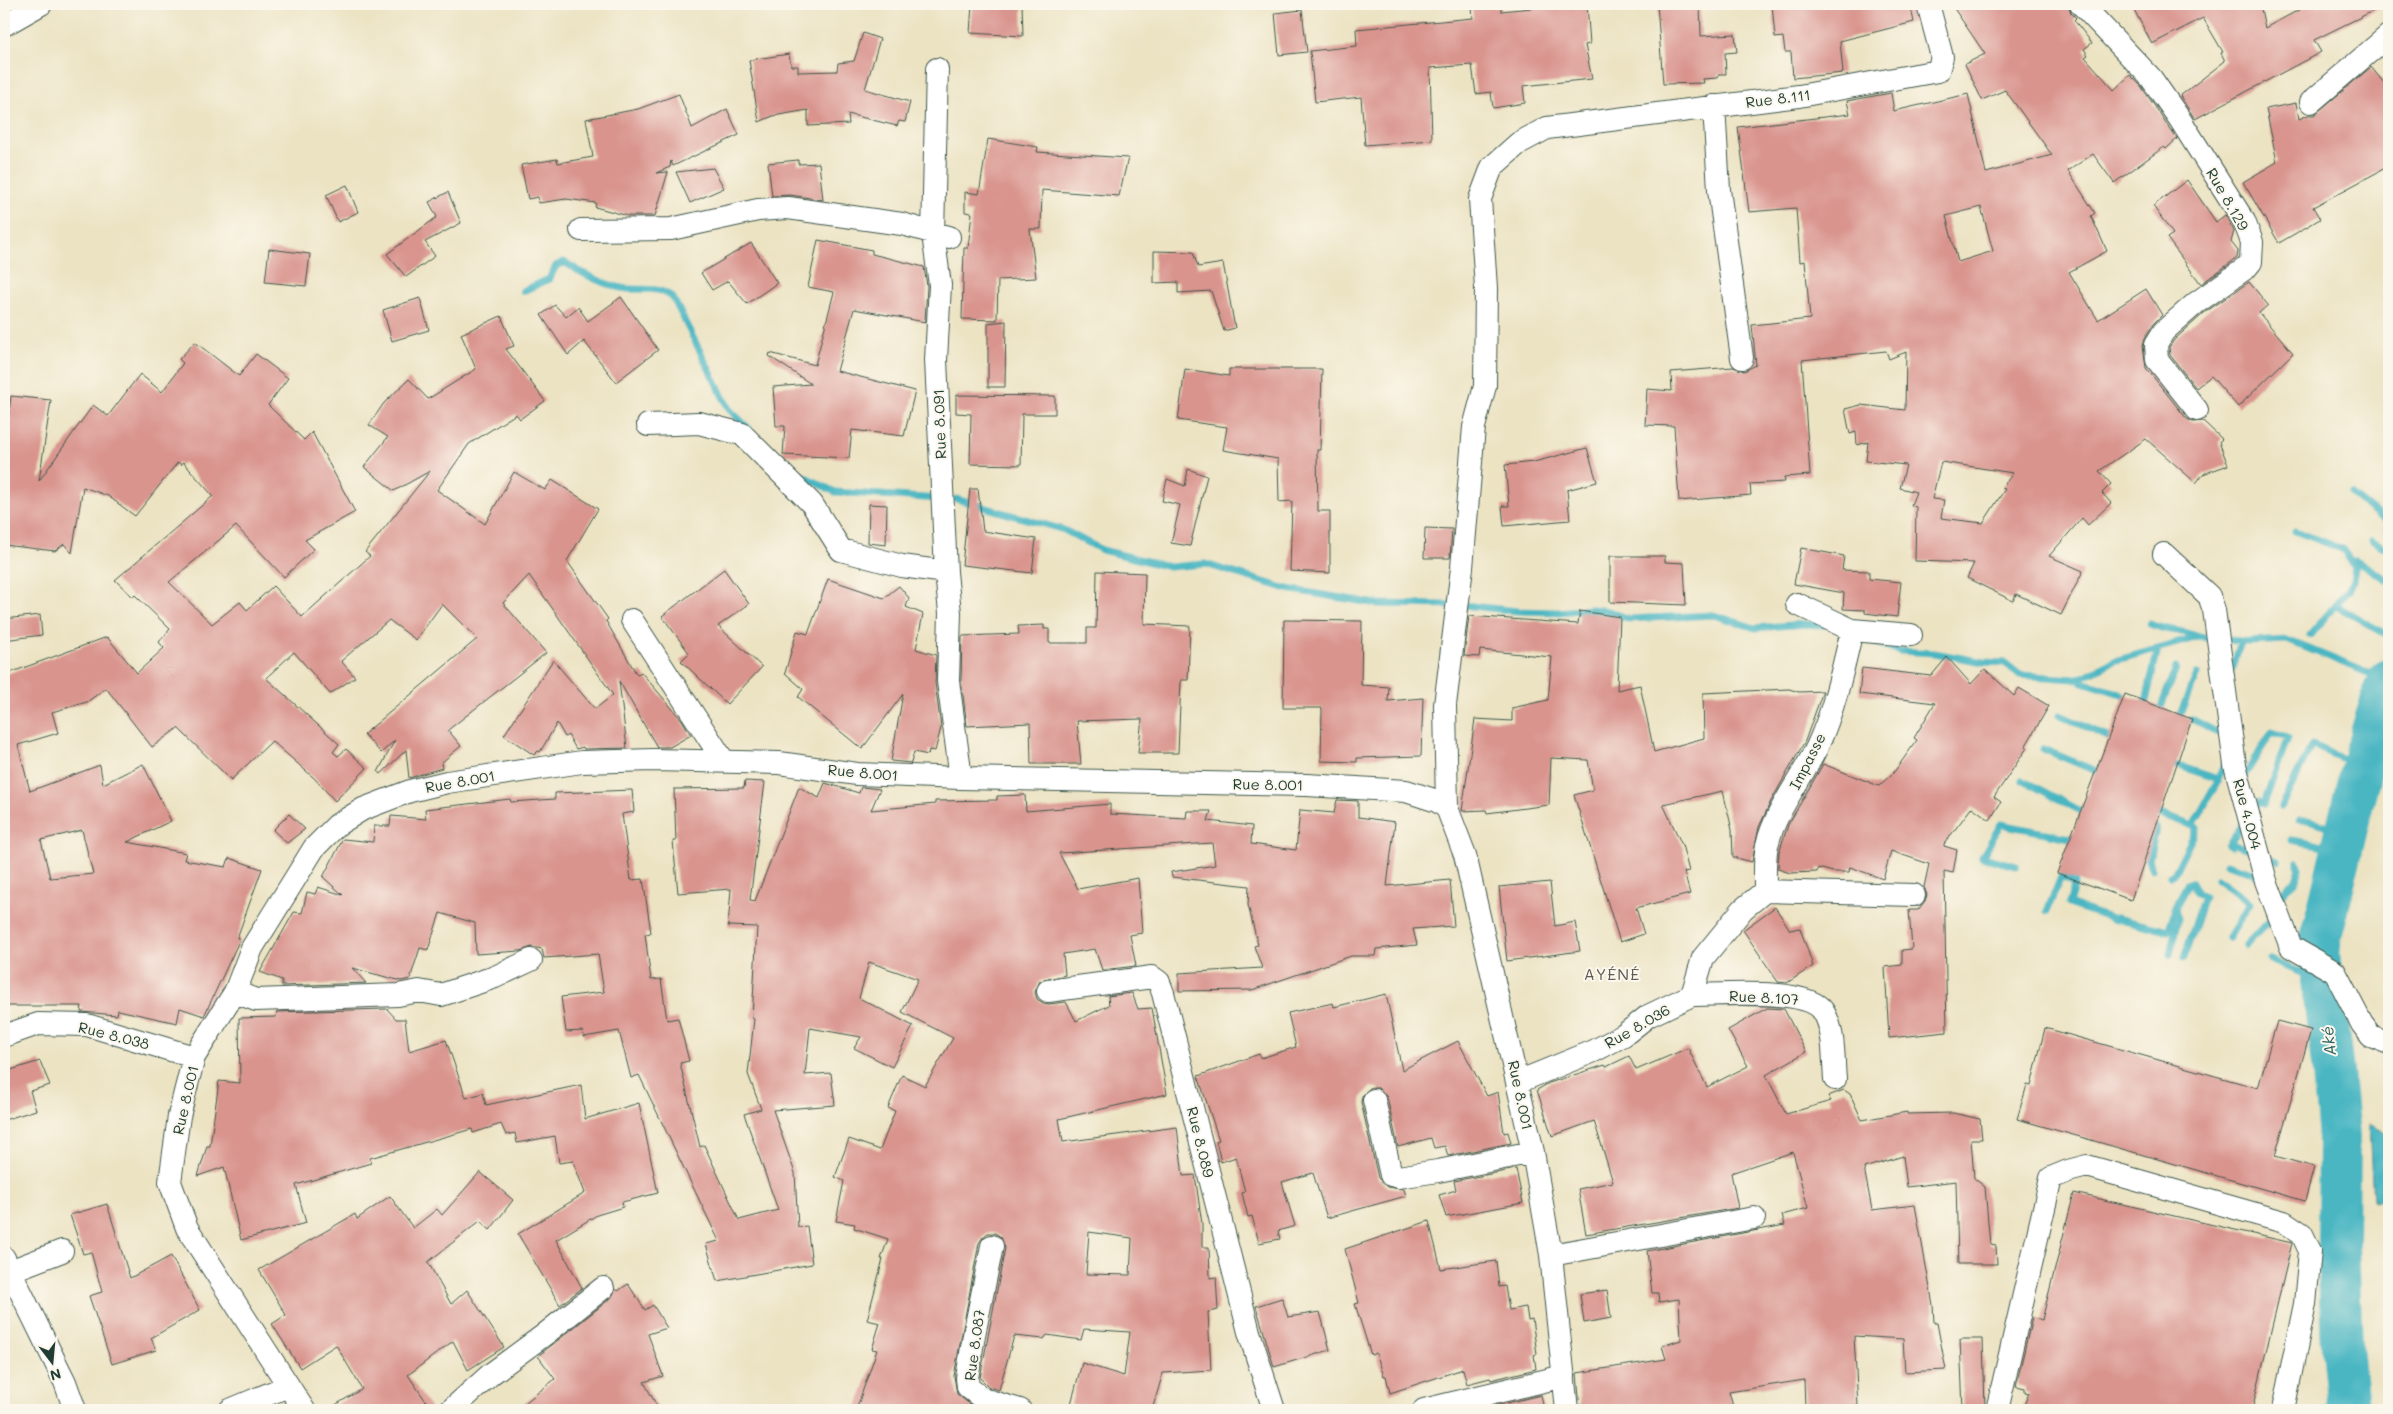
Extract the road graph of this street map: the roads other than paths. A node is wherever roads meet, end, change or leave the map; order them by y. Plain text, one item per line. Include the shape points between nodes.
1 (41, 4) edge
2 (1928, 4) edge
3 (2081, 4) edge
4 (4, 24) edge
5 (2389, 35) edge
6 (937, 69) dead end
7 (2311, 102) dead end
8 (1714, 106) junction
9 (582, 230) dead end
10 (941, 236) junction
11 (1742, 358) dead end
12 (2197, 410) dead end
13 (648, 425) dead end
14 (2164, 554) dead end
15 (946, 572) junction
16 (1796, 604) dead end
17 (632, 620) dead end
18 (1852, 630) junction
19 (1911, 634) dead end
20 (723, 760) junction
21 (961, 778) junction
22 (1447, 808) junction
23 (1765, 891) junction
24 (1914, 895) dead end
25 (531, 960) dead end
26 (1048, 991) dead end
27 (236, 992) junction
28 (1692, 995) junction
29 (4, 1036) edge
30 (2389, 1043) edge
31 (194, 1057) junction
32 (1835, 1079) dead end
33 (1518, 1082) junction
34 (1374, 1100) dead end
35 (1534, 1152) junction
36 (1754, 1218) dead end
37 (992, 1246) dead end
38 (62, 1251) dead end
39 (1551, 1255) junction
40 (7, 1264) edge
41 (603, 1288) dead end
42 (1564, 1376) junction
43 (288, 1386) junction
44 (75, 1410) edge
45 (230, 1410) edge
46 (304, 1410) edge
47 (451, 1410) edge
48 (1020, 1410) edge
49 (1274, 1410) edge
50 (1424, 1410) edge
51 (1567, 1410) edge
52 (1999, 1410) edge
53 (2283, 1410) edge

1 - 4 street
2 - 8 street, Rue 8.111 via 1942,56 1938,71 1799,96
3 - 12 street, Rue 8.129 via 2151,78 2244,221 2252,242 2251,262 2246,268 2196,303 2164,332 2156,344 2157,360
5 - 7 street
6 - 10 street, Rue 8.091
8 - 11 street via 1719,190
8 - 22 street, Rue 8.111 via 1547,128 1519,143 1492,167 1480,199 1486,288 1485,386 1474,427 1462,568 1445,705
9 - 10 street via 671,229 758,210 788,208 902,224
10 - 15 street, Rue 8.091 via 936,360
13 - 15 street via 699,423 742,434 812,504 840,550 902,566
14 - 30 street, Rue 4.004 via 2209,596 2214,610 2236,764 2266,882 2292,947 2335,972 2371,1036
15 - 21 street, Rue 8.091 via 950,613 948,681
16 - 18 street
17 - 20 street
18 - 19 street
18 - 23 street, Impasse via 1841,676 1817,747 1779,813 1767,845
20 - 21 street, Rue 8.001 via 779,763 857,774
20 - 27 street, Rue 8.001 via 582,762 447,782 410,791 363,809 336,825 314,848 252,948
21 - 22 street, Rue 8.001 via 1317,785 1406,791 1437,800
22 - 33 street, Rue 8.001 via 1465,855
23 - 24 street
23 - 28 street via 1743,909 1703,958
25 - 27 street via 441,995 419,991 398,995 256,1000
26 - 49 street, Rue 8.089 via 1152,977 1159,982 1249,1332
27 - 31 street, Rue 8.001
28 - 32 street, Rue 8.107 via 1768,994 1804,998 1822,1010 1830,1028
28 - 33 street, Rue 8.036 via 1648,1016 1624,1035 1594,1051
29 - 31 street, Rue 8.038 via 38,1024 87,1026
31 - 43 street, Rue 8.001 via 179,1116 170,1182 187,1228
33 - 35 street, Rue 8.001
34 - 35 street via 1391,1175 1398,1177 1438,1171
35 - 39 street, Rue 8.001
36 - 39 street
37 - 48 street, Rue 8.087 via 974,1335 968,1387 983,1399
38 - 40 street
39 - 42 street, Rue 8.001
40 - 44 street via 65,1382
41 - 47 street via 491,1374
42 - 50 street
42 - 51 street, Rue 8.001
43 - 45 street
43 - 46 street, Rue 8.001
52 - 53 street via 2051,1178 2086,1166 2284,1222 2302,1234 2310,1251 2306,1295

